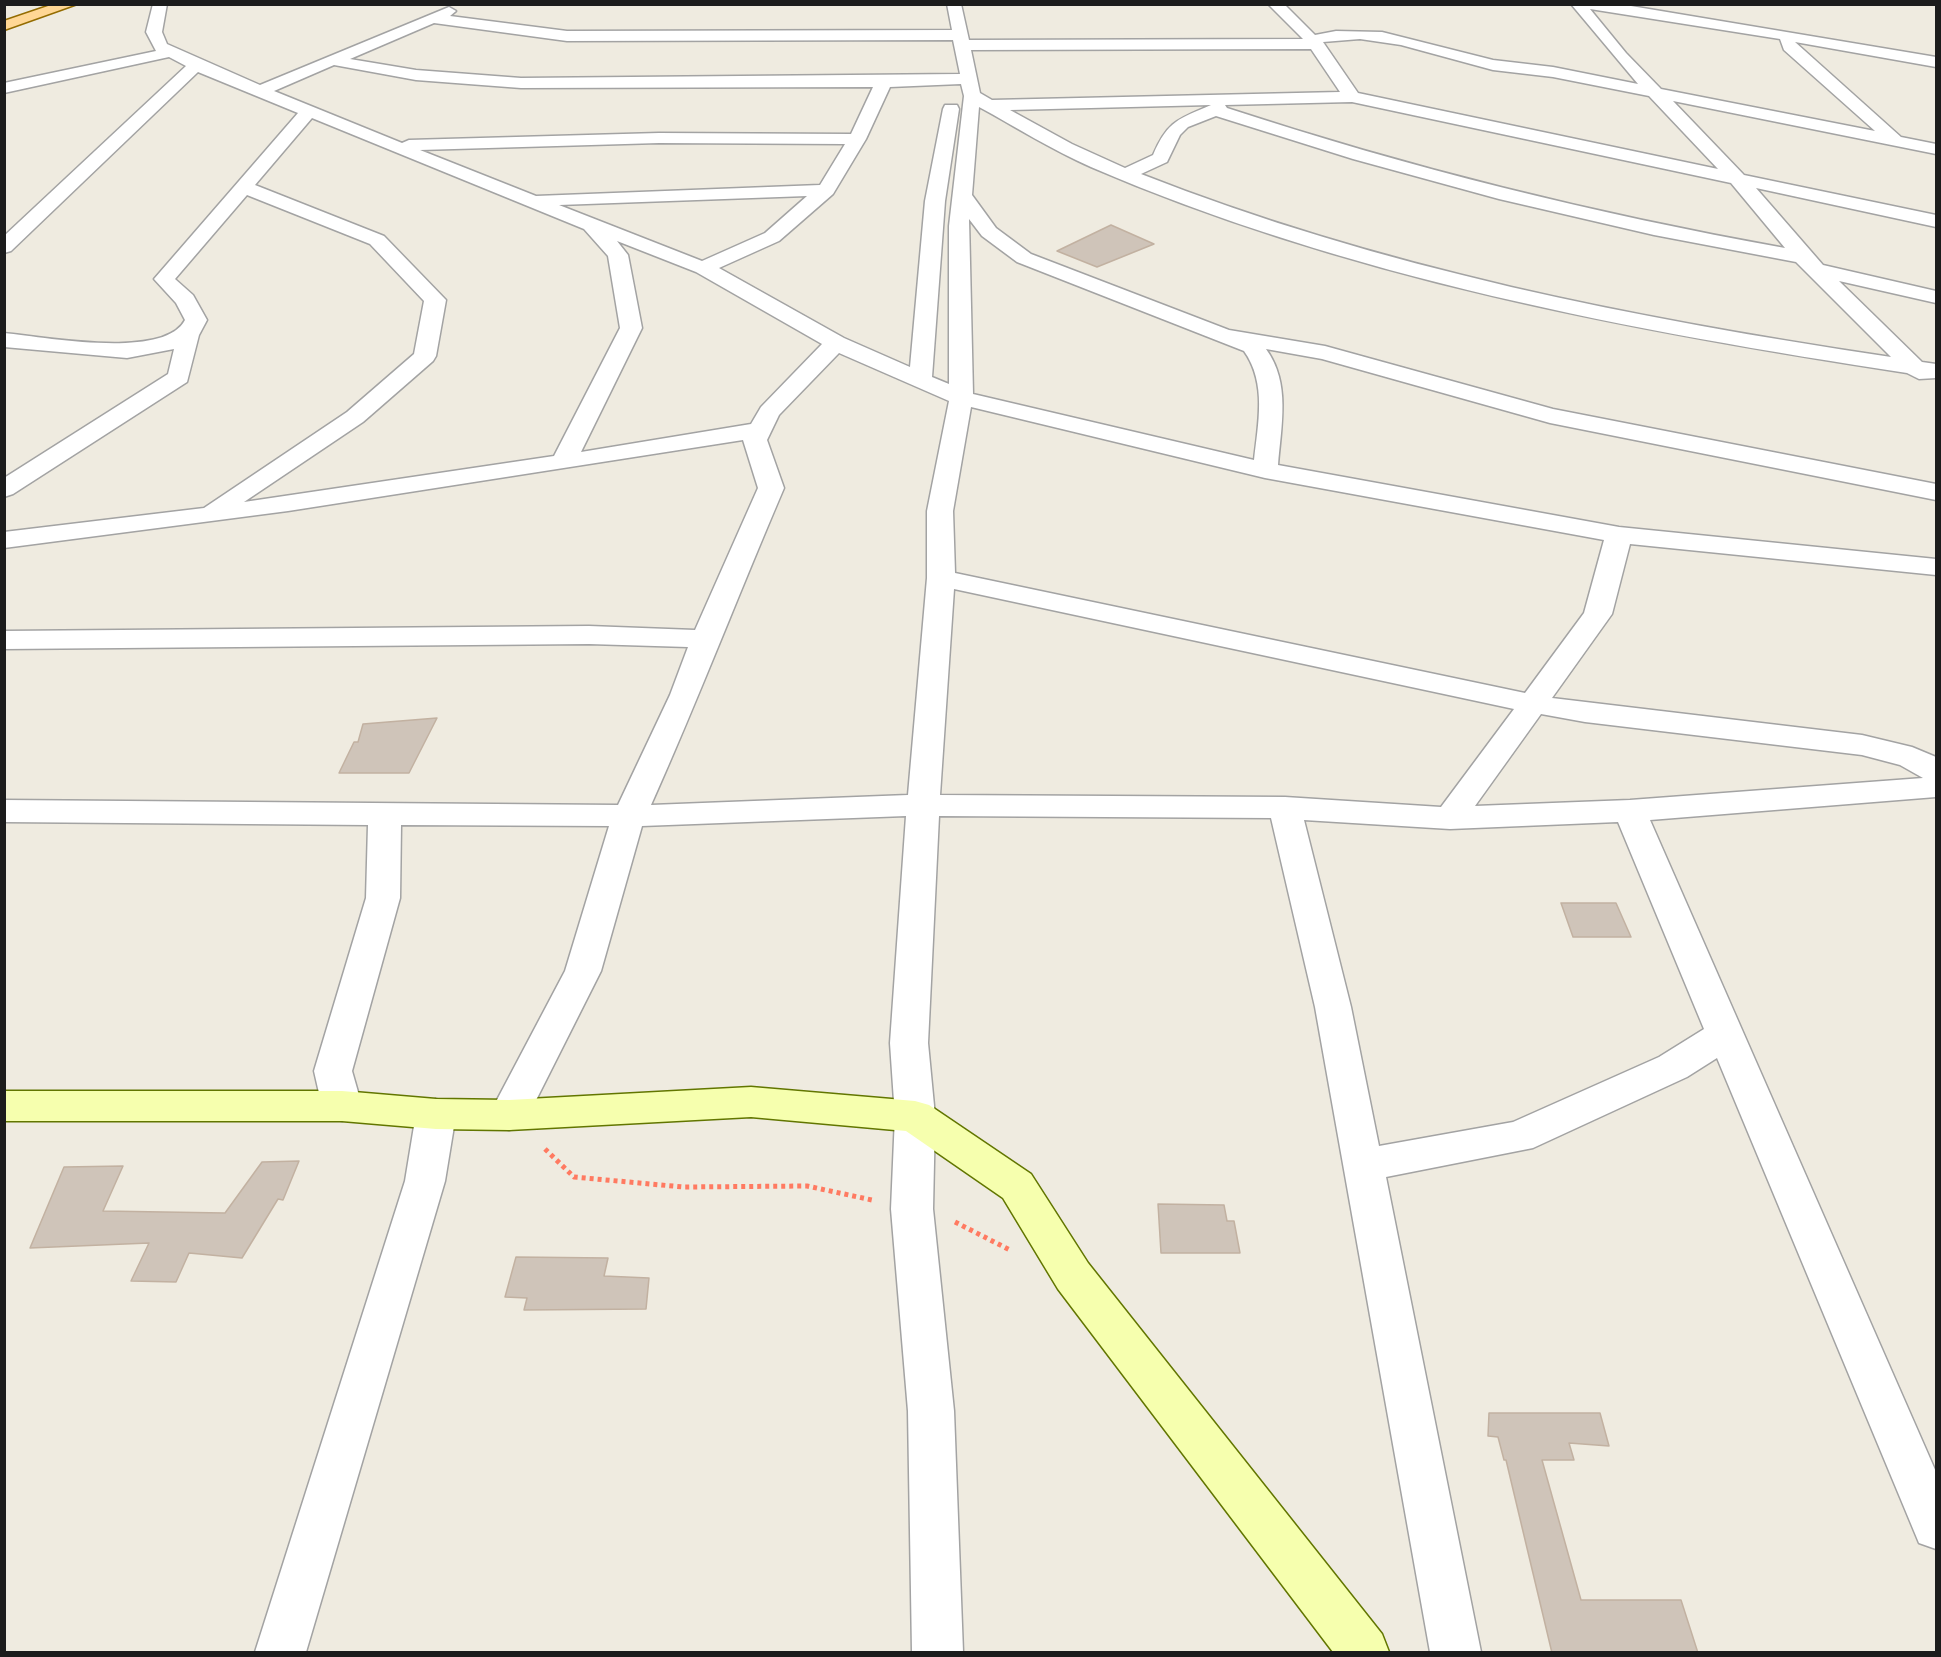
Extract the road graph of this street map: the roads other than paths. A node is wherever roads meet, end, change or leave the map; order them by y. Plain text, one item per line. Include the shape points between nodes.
1 (34, 4) edge
2 (70, 4) edge
3 (160, 4) edge
4 (465, 4) edge
5 (954, 4) edge
6 (1275, 4) edge
7 (1578, 4) edge
8 (1584, 4) edge
9 (4, 14) edge
10 (430, 18) junction
11 (4, 26) edge
12 (1791, 36) junction
13 (1890, 38) dead end
14 (1810, 39) junction
15 (963, 40) junction
16 (1314, 42) junction
17 (172, 52) junction
18 (331, 60) junction
19 (1936, 62) edge
20 (196, 65) junction
21 (46, 79) junction
22 (884, 82) junction
23 (4, 88) edge
24 (260, 91) junction
25 (1656, 92) junction
26 (976, 93) junction
27 (1352, 97) junction
28 (13, 104) dead end
29 (1223, 105) junction
30 (310, 110) junction
31 (857, 139) junction
32 (1896, 140) junction
33 (396, 145) junction
34 (1936, 149) edge
35 (1126, 174) junction
36 (1737, 178) junction
37 (243, 187) junction
38 (826, 189) junction
39 (961, 194) junction
40 (529, 201) junction
41 (1936, 221) edge
42 (593, 226) junction
43 (4, 248) edge
44 (1810, 263) junction
45 (703, 268) junction
46 (1936, 297) edge
47 (188, 335) junction
48 (1230, 336) junction
49 (4, 340) edge
50 (836, 343) junction
51 (1915, 368) junction
52 (1936, 371) edge
53 (920, 381) junction
54 (1936, 390) edge
55 (961, 398) junction
56 (760, 430) junction
57 (563, 462) junction
58 (1265, 470) junction
59 (4, 489) edge
60 (1936, 492) edge
61 (206, 516) junction
62 (1619, 536) junction
63 (4, 540) edge
64 (1936, 567) edge
65 (941, 578) junction
66 (705, 639) junction
67 (4, 640) edge
68 (1534, 704) junction
69 (1936, 772) edge
70 (1936, 787) edge
71 (923, 805) junction
72 (1285, 808) junction
73 (4, 811) edge
74 (1630, 811) junction
75 (386, 814) junction
76 (629, 816) junction
77 (1450, 818) junction
78 (1725, 1034) junction
79 (4, 1106) edge
80 (342, 1106) junction
81 (436, 1114) junction
82 (509, 1116) junction
83 (915, 1116) junction
84 (1363, 1165) junction
85 (1936, 1526) edge
86 (933, 1646) edge
87 (280, 1653) edge
88 (1364, 1653) edge
89 (1455, 1653) edge

1 - 9 main road
2 - 11 main road
3 - 17 street via 154,32 161,47
4 - 10 street
5 - 15 street
6 - 16 street
7 - 25 street via 1620,56
8 - 12 street
10 - 15 street via 567,36
10 - 18 street
12 - 14 street
12 - 32 street via 1787,41 1790,47
13 - 14 street
14 - 19 street
15 - 16 street
15 - 26 street
16 - 25 street via 1337,33 1392,37 1493,65
16 - 27 street
17 - 20 street
17 - 21 street
18 - 22 street via 461,80
18 - 24 street
20 - 24 street
20 - 43 street
21 - 23 street
21 - 28 street
22 - 26 street
22 - 31 street
24 - 30 street
25 - 32 street
25 - 36 street
26 - 29 street
26 - 35 street via 1094,161
26 - 39 street
26 - 53 street via 952,102 934,201
27 - 29 street via 1252,98
27 - 36 street
29 - 35 street via 1179,123 1171,131 1161,158
29 - 44 street via 1300,139 1470,187
30 - 33 street
30 - 37 street
31 - 33 street via 659,138
31 - 38 street
32 - 34 street
33 - 40 street
35 - 51 street via 1175,194 1368,257 1545,301 1729,339
36 - 41 street
36 - 44 street
37 - 47 street via 164,279 185,300 196,320
37 - 61 street via 377,240 435,300 425,356 355,417
38 - 40 street
38 - 45 street via 772,237
39 - 48 street via 989,232 1024,258
39 - 55 street
40 - 42 street
42 - 45 street
42 - 57 street via 618,255 631,328
44 - 46 street
44 - 51 street
45 - 50 street
47 - 49 street via 162,346 127,351
47 - 59 street via 179,377
48 - 58 street via 1252,346 1267,369 1271,393
48 - 60 street via 1325,353 1550,416
50 - 53 street
50 - 56 street via 769,412
51 - 52 street
51 - 54 street
53 - 55 street
55 - 58 street
55 - 65 street via 940,511
56 - 57 street
56 - 66 street via 755,440 771,488
57 - 61 street
58 - 62 street
61 - 63 street
62 - 64 street
62 - 68 street via 1598,614
65 - 68 street
65 - 71 street
66 - 67 street via 577,635
66 - 76 street via 685,695
68 - 69 street via 1862,745 1905,756
68 - 77 street
70 - 74 street
71 - 72 street
71 - 76 street
71 - 83 street via 909,1043
72 - 77 street
72 - 84 street via 1333,1007
73 - 75 street
74 - 77 street
74 - 78 street
75 - 76 street
75 - 80 street via 383,898 333,1071
76 - 82 street via 584,971
78 - 84 street via 1673,1067 1519,1137
78 - 85 street
79 - 80 street
80 - 81 street
81 - 82 street
81 - 87 street via 425,1181
82 - 83 street via 751,1102
83 - 86 street via 912,1209 931,1411
83 - 88 street via 1017,1186 1073,1276
84 - 89 street

